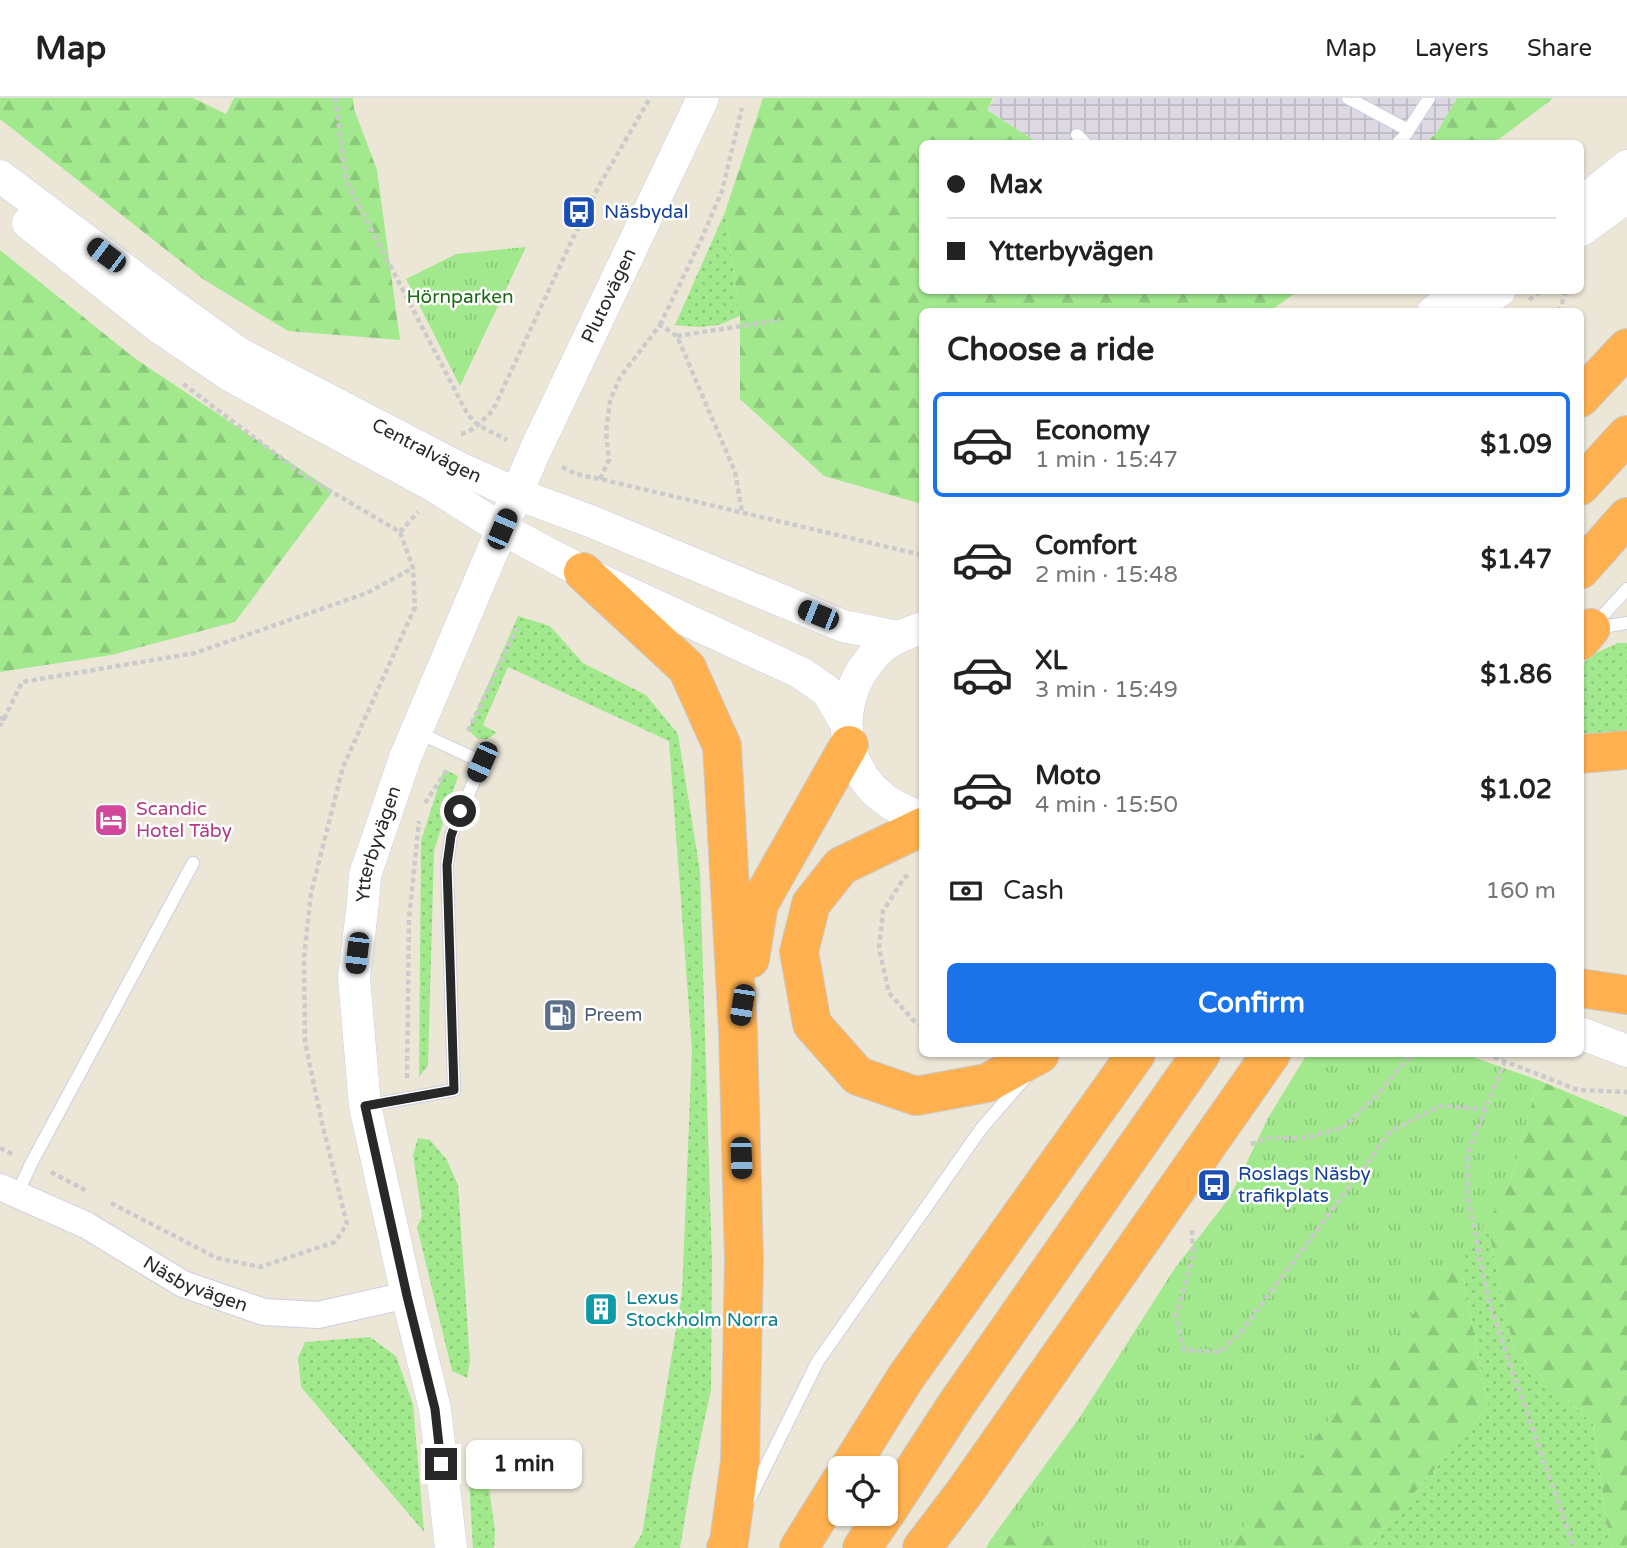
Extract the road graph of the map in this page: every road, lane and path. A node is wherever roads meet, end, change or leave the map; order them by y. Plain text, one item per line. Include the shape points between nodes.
1 (335, 98) edge
2 (650, 98) edge
3 (703, 98) edge
4 (1348, 98) edge
5 (1429, 98) edge
6 (742, 108) dead end
7 (1408, 130) junction
8 (1400, 140) edge
9 (1627, 166) edge
10 (0, 176) edge
11 (1627, 197) edge
12 (0, 201) edge
13 (1584, 201) edge
14 (1584, 228) edge
15 (1457, 294) edge
16 (1495, 294) edge
17 (1438, 308) edge
18 (1476, 308) edge
19 (780, 320) dead end
20 (660, 325) junction
21 (677, 336) junction
22 (1627, 348) edge
23 (180, 381) dead end
24 (1584, 394) edge
25 (478, 425) junction
26 (453, 435) dead end
27 (1627, 435) edge
28 (1584, 482) edge
29 (517, 494) junction
30 (742, 512) junction
31 (1627, 517) edge
32 (502, 529) junction
33 (919, 554) edge
34 (1584, 565) edge
35 (583, 572) junction
36 (1627, 589) edge
37 (1599, 631) edge
38 (910, 633) edge
39 (2, 718) edge
40 (0, 726) edge
41 (417, 732) junction
42 (847, 734) junction
43 (1627, 750) edge
44 (1584, 754) edge
45 (919, 816) edge
46 (919, 828) edge
47 (193, 863) dead end
48 (913, 873) dead end
49 (1584, 989) edge
50 (1584, 995) edge
51 (1627, 995) edge
52 (1627, 1011) edge
53 (919, 1024) edge
54 (738, 1030) junction
55 (1584, 1035) edge
56 (1627, 1051) edge
57 (1035, 1057) edge
58 (1043, 1057) edge
59 (1134, 1057) edge
60 (1199, 1057) edge
61 (1269, 1057) edge
62 (1409, 1057) edge
63 (1494, 1057) edge
64 (1505, 1061) junction
65 (1627, 1091) edge
66 (365, 1106) junction
67 (1485, 1110) junction
68 (1242, 1147) dead end
69 (0, 1148) edge
70 (32, 1162) junction
71 (9, 1191) edge
72 (93, 1194) dead end
73 (106, 1200) dead end
74 (1191, 1219) dead end
75 (347, 1224) dead end
76 (407, 1296) junction
77 (856, 1456) edge
78 (898, 1493) edge
79 (828, 1501) edge
80 (876, 1526) edge
81 (727, 1545) edge
82 (451, 1548) edge
83 (799, 1548) edge
84 (862, 1548) edge
85 (922, 1548) edge
86 (1574, 1548) edge

1 - 25 path via 347,183 468,415
2 - 25 path via 601,185 493,410
3 - 29 street, Plutovägen
4 - 7 lane
5 - 7 lane
6 - 20 path via 722,191
7 - 8 lane
9 - 13 street
10 - 29 street, Centralvägen via 240,354
11 - 14 street
12 - 32 street, Centralvägen via 156,325 231,376 447,493
15 - 17 street
16 - 18 street
19 - 21 path
20 - 21 path
20 - 30 path via 620,377 610,401 609,460 600,479
21 - 30 path via 735,472
22 - 24 highway
23 - 39 path via 305,476 400,532 413,568 367,593 195,653 22,682
25 - 26 path via 465,434
27 - 28 highway
29 - 32 street, Plutovägen
29 - 38 street, Centralvägen via 843,626
30 - 33 path
31 - 34 highway
32 - 35 street, Centralvägen
32 - 41 street, Ytterbyvägen
35 - 42 street, Centralvägen via 801,673 827,691
35 - 54 highway via 687,668 722,746
36 - 37 lane
38 - 42 street, Centralvägen via 877,652 860,673 849,698
39 - 40 path
41 - 66 street, Ytterbyvägen via 365,875 354,978
41 - 66 lane via 482,762 451,836 447,865 454,1090
42 - 45 street, Centralvägen via 860,773 880,796 905,813
42 - 54 highway via 759,904
43 - 44 highway
46 - 57 highway via 841,866 811,904 799,952 812,1024 858,1076 916,1096 987,1083
47 - 70 lane
48 - 53 path via 904,877 883,911 879,948 889,993
49 - 51 highway
50 - 52 street
54 - 81 highway via 744,1273 740,1461
55 - 56 street
58 - 81 lane via 981,1129 818,1361
59 - 77 highway via 905,1377
60 - 78 highway
61 - 85 highway
62 - 68 path via 1344,1127 1305,1138 1269,1138
63 - 64 path
64 - 65 path via 1577,1090
64 - 67 path
66 - 76 street, Ytterbyvägen
67 - 74 path via 1440,1106 1391,1130 1240,1333 1220,1352 1184,1350 1176,1316 1193,1256
67 - 86 path via 1468,1152 1468,1199 1489,1303
69 - 70 path
70 - 71 lane
70 - 72 path
71 - 76 street, Näsbyvägen via 86,1225 183,1284 264,1312 318,1315
73 - 75 path via 217,1258 260,1267 335,1242
76 - 82 street, Ytterbyvägen via 435,1409
79 - 83 highway
80 - 84 highway

